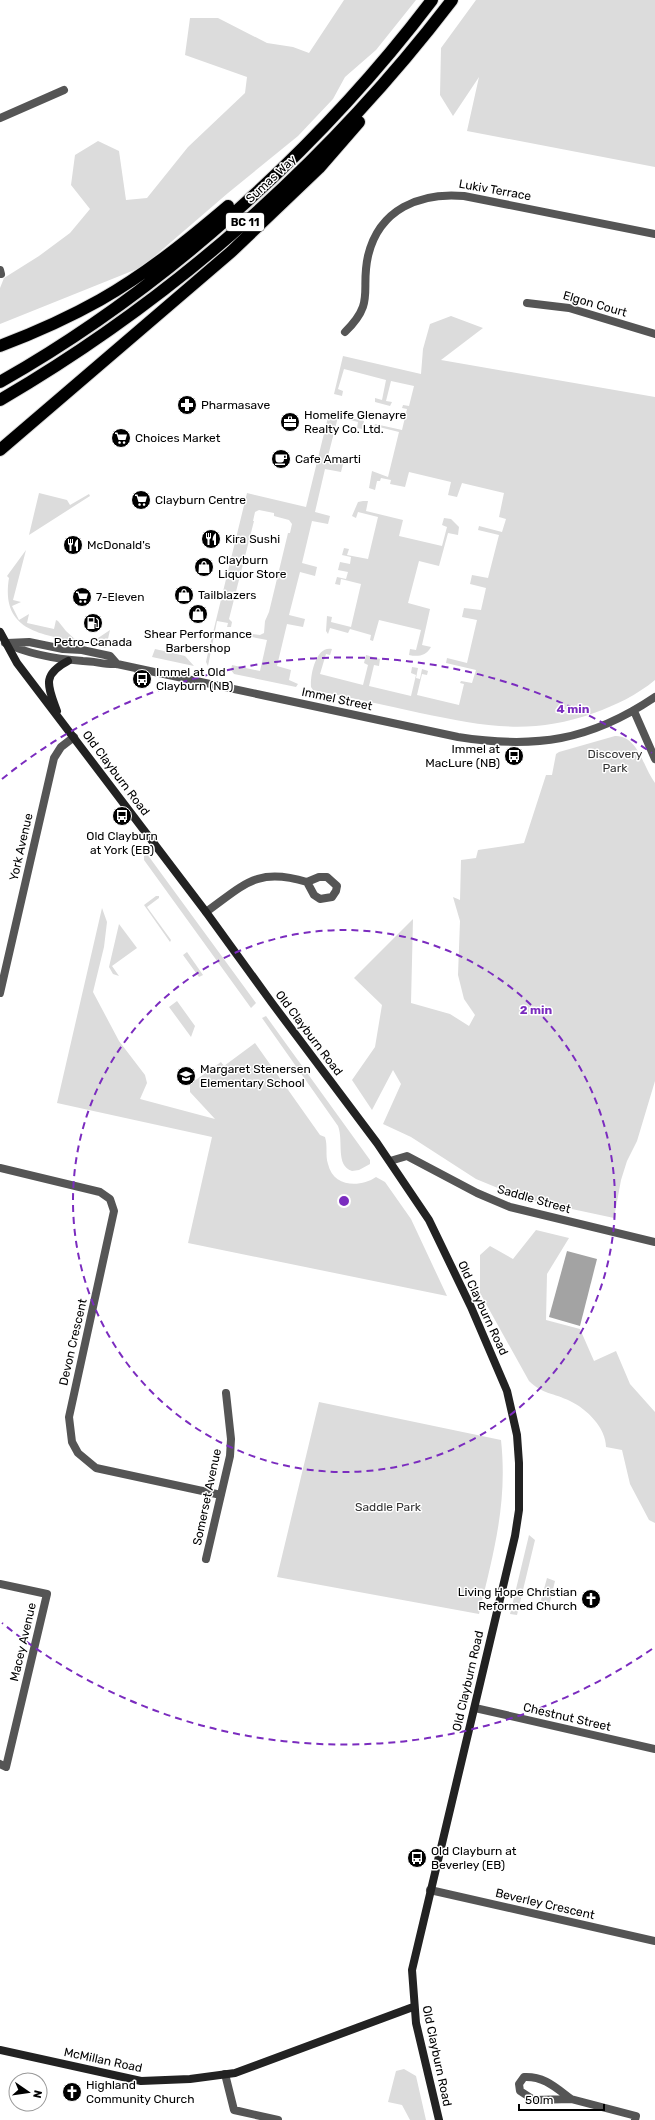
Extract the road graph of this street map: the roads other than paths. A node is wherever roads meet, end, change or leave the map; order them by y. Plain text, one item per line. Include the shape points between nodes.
1 (432, 0) edge
2 (452, 0) edge
3 (408, 57) junction
4 (64, 90) dead end
5 (0, 118) edge
6 (303, 148) junction
7 (655, 234) edge
8 (527, 303) dead end
9 (345, 332) dead end
10 (655, 334) edge
11 (0, 346) edge
12 (0, 382) edge
13 (0, 400) edge
14 (0, 450) edge
15 (0, 632) edge
16 (3, 643) edge
17 (68, 661) junction
18 (117, 664) junction
19 (655, 697) edge
20 (634, 712) junction
21 (60, 719) junction
22 (74, 738) junction
23 (655, 759) edge
24 (307, 882) dead end
25 (206, 912) junction
26 (0, 993) edge
27 (390, 1161) junction
28 (0, 1168) edge
29 (655, 1242) edge
30 (226, 1393) dead end
31 (221, 1495) junction
32 (206, 1559) dead end
33 (0, 1584) edge
34 (475, 1708) junction
35 (655, 1749) edge
36 (3, 1765) edge
37 (430, 1890) junction
38 (655, 1941) edge
39 (413, 2007) junction
40 (0, 2050) edge
41 (226, 2074) junction
42 (571, 2099) junction
43 (278, 2120) edge
44 (439, 2120) edge
45 (635, 2120) edge

1 - 6 highway, Sumas Way / BC 11 via 362,84
2 - 3 highway, Sumas Way / BC 11
3 - 13 highway, Sumas Way / BC 11 via 306,165 206,257 119,323
3 - 14 highway via 367,113 319,168 276,210
4 - 5 street
6 - 11 highway via 191,237 129,282 66,318
6 - 12 highway, Sumas Way / BC 11 via 208,235 159,274 108,312
7 - 9 street, Lukiv Terrace via 464,196 448,194 419,199 395,212 378,231 368,257 366,301 358,320
8 - 10 street, Elgon Court via 569,308
15 - 16 main road, Old Clayburn Road
16 - 17 street, Immel Street via 27,653
16 - 18 street, Immel Street via 29,642 82,650 110,656
16 - 21 main road, Old Clayburn Road
17 - 18 street, Immel Street
17 - 21 main road via 52,671 48,679 48,688
18 - 20 street, Immel Street via 458,737 513,743 554,740 599,727
19 - 20 street, Immel Street
20 - 23 street
21 - 22 main road, Old Clayburn Road
22 - 25 main road, Old Clayburn Road
22 - 26 street, York Avenue via 61,747 54,758
24 - 25 street via 268,875 253,880
25 - 27 main road, Old Clayburn Road
27 - 29 street, Saddle Street via 407,1156 477,1193 510,1207
27 - 34 main road, Old Clayburn Road via 429,1220 471,1307 507,1391 517,1435 520,1480 515,1536
28 - 31 street, Devon Crescent via 100,1192 110,1199 114,1211 69,1417 72,1442 78,1453 96,1468
30 - 31 street, Somerset Avenue via 231,1439
31 - 32 street, Somerset Avenue
33 - 36 street, Macey Avenue via 47,1594
34 - 35 street, Chestnut Street
34 - 37 main road, Old Clayburn Road
37 - 38 street, Beverley Crescent
37 - 39 main road, Old Clayburn Road via 412,1970
39 - 41 main road, McMillan Road via 315,2045
39 - 44 main road, Old Clayburn Road
40 - 41 main road, McMillan Road via 142,2081
41 - 43 street via 234,2110
42 - 42 street via 547,2080 524,2077 519,2084 520,2091 534,2100
42 - 45 street via 636,2116

